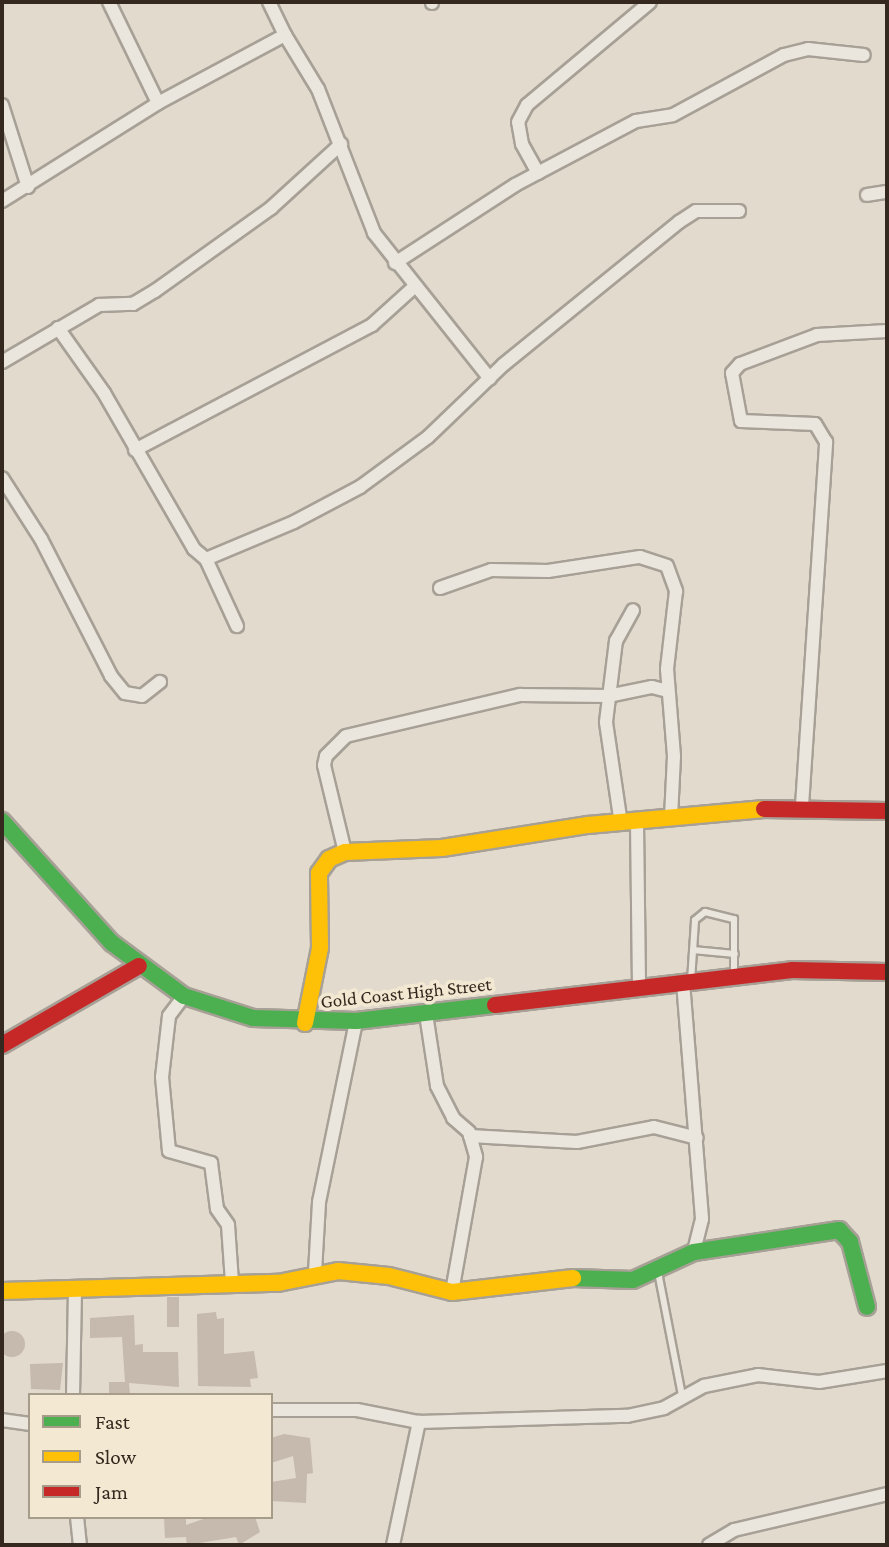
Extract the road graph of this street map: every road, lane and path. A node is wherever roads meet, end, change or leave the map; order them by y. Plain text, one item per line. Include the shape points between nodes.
1 (109, 2) edge
2 (269, 2) edge
3 (650, 2) edge
4 (285, 35) junction
5 (864, 55) dead end
6 (158, 103) junction
7 (2, 105) edge
8 (341, 144) junction
9 (538, 173) junction
10 (28, 187) junction
11 (887, 192) edge
12 (867, 195) dead end
13 (2, 201) edge
14 (739, 211) dead end
15 (395, 263) junction
16 (414, 287) junction
17 (58, 328) junction
18 (887, 331) edge
19 (2, 362) edge
20 (490, 379) junction
21 (135, 450) junction
22 (2, 478) edge
23 (206, 559) junction
24 (440, 588) dead end
25 (633, 610) dead end
26 (237, 626) dead end
27 (160, 682) dead end
28 (668, 691) junction
29 (608, 696) junction
30 (802, 806) junction
31 (887, 811) edge
32 (671, 817) junction
33 (2, 821) edge
34 (629, 823) junction
35 (345, 852) junction
36 (693, 950) junction
37 (735, 954) junction
38 (139, 966) junction
39 (887, 972) edge
40 (734, 976) junction
41 (687, 982) junction
42 (639, 986) junction
43 (184, 996) junction
44 (426, 1014) junction
45 (356, 1021) junction
46 (305, 1023) junction
47 (2, 1045) edge
48 (470, 1136) junction
49 (697, 1138) junction
50 (694, 1252) junction
51 (657, 1270) junction
52 (315, 1272) junction
53 (232, 1282) junction
54 (75, 1290) junction
55 (2, 1291) edge
56 (452, 1292) junction
57 (867, 1307) dead end
58 (887, 1371) edge
59 (73, 1393) edge
60 (682, 1395) junction
61 (273, 1410) edge
62 (2, 1420) edge
63 (419, 1422) junction
64 (28, 1424) edge
65 (887, 1494) edge
66 (76, 1519) edge
67 (79, 1545) edge
68 (393, 1545) edge
69 (709, 1545) edge

1 - 6 street
2 - 4 street
3 - 9 street via 527,105 518,122 522,144
4 - 6 street
4 - 8 street via 318,89
5 - 9 street via 808,49 784,55 673,115 636,121
6 - 10 street
7 - 10 street
8 - 15 street via 366,219
8 - 17 street via 271,208 155,291 133,304 99,305
9 - 15 street
10 - 13 street
11 - 12 street
14 - 20 street via 696,211 679,222
15 - 16 street
16 - 20 street
16 - 21 street via 372,325
17 - 19 street
17 - 21 street
18 - 30 street via 817,335 740,364 732,373 741,421 815,424 826,442
20 - 23 street via 428,437 360,486
21 - 23 street via 194,549
22 - 27 street via 41,539 111,676 125,693 142,696
23 - 26 street
24 - 28 street via 491,570 548,572 605,559 660,561 671,570 676,591
25 - 29 street via 616,641
28 - 29 street via 638,688
28 - 32 street via 674,756
29 - 34 street via 606,722
29 - 35 street via 568,692 496,698 346,736 326,756 324,765
30 - 31 street
30 - 32 street
32 - 34 street
33 - 38 street, Gold Coast High Street via 112,943
34 - 35 street via 442,848
34 - 42 street
35 - 46 street via 329,859 319,873 317,971
36 - 37 lane
36 - 37 lane via 695,920 705,912 734,919
36 - 41 lane
37 - 40 lane
38 - 43 street, Gold Coast High Street
38 - 47 street
39 - 40 street, Gold Coast High Street via 833,968
40 - 41 street, Gold Coast High Street
41 - 42 street, Gold Coast High Street
41 - 49 street
42 - 44 street, Gold Coast High Street
43 - 46 street, Gold Coast High Street via 253,1018
43 - 53 street via 169,1016 162,1077 169,1151 211,1163 217,1209 228,1224
44 - 45 street, Gold Coast High Street
44 - 48 street via 430,1062 443,1103
45 - 46 street, Gold Coast High Street
45 - 52 street via 319,1202
48 - 49 street via 588,1141 654,1126
48 - 56 street via 476,1172
49 - 50 street via 702,1219
50 - 51 street via 666,1261
50 - 57 street via 839,1230 850,1242
51 - 56 street via 633,1280 568,1278
51 - 60 lane
52 - 53 street via 278,1283
52 - 56 street via 366,1272
53 - 54 street
54 - 55 street
54 - 59 street
58 - 60 street via 819,1382 758,1375
60 - 63 street via 664,1408 627,1416
61 - 63 street via 357,1410
62 - 64 street
63 - 68 street
65 - 69 street via 734,1530
66 - 67 street

